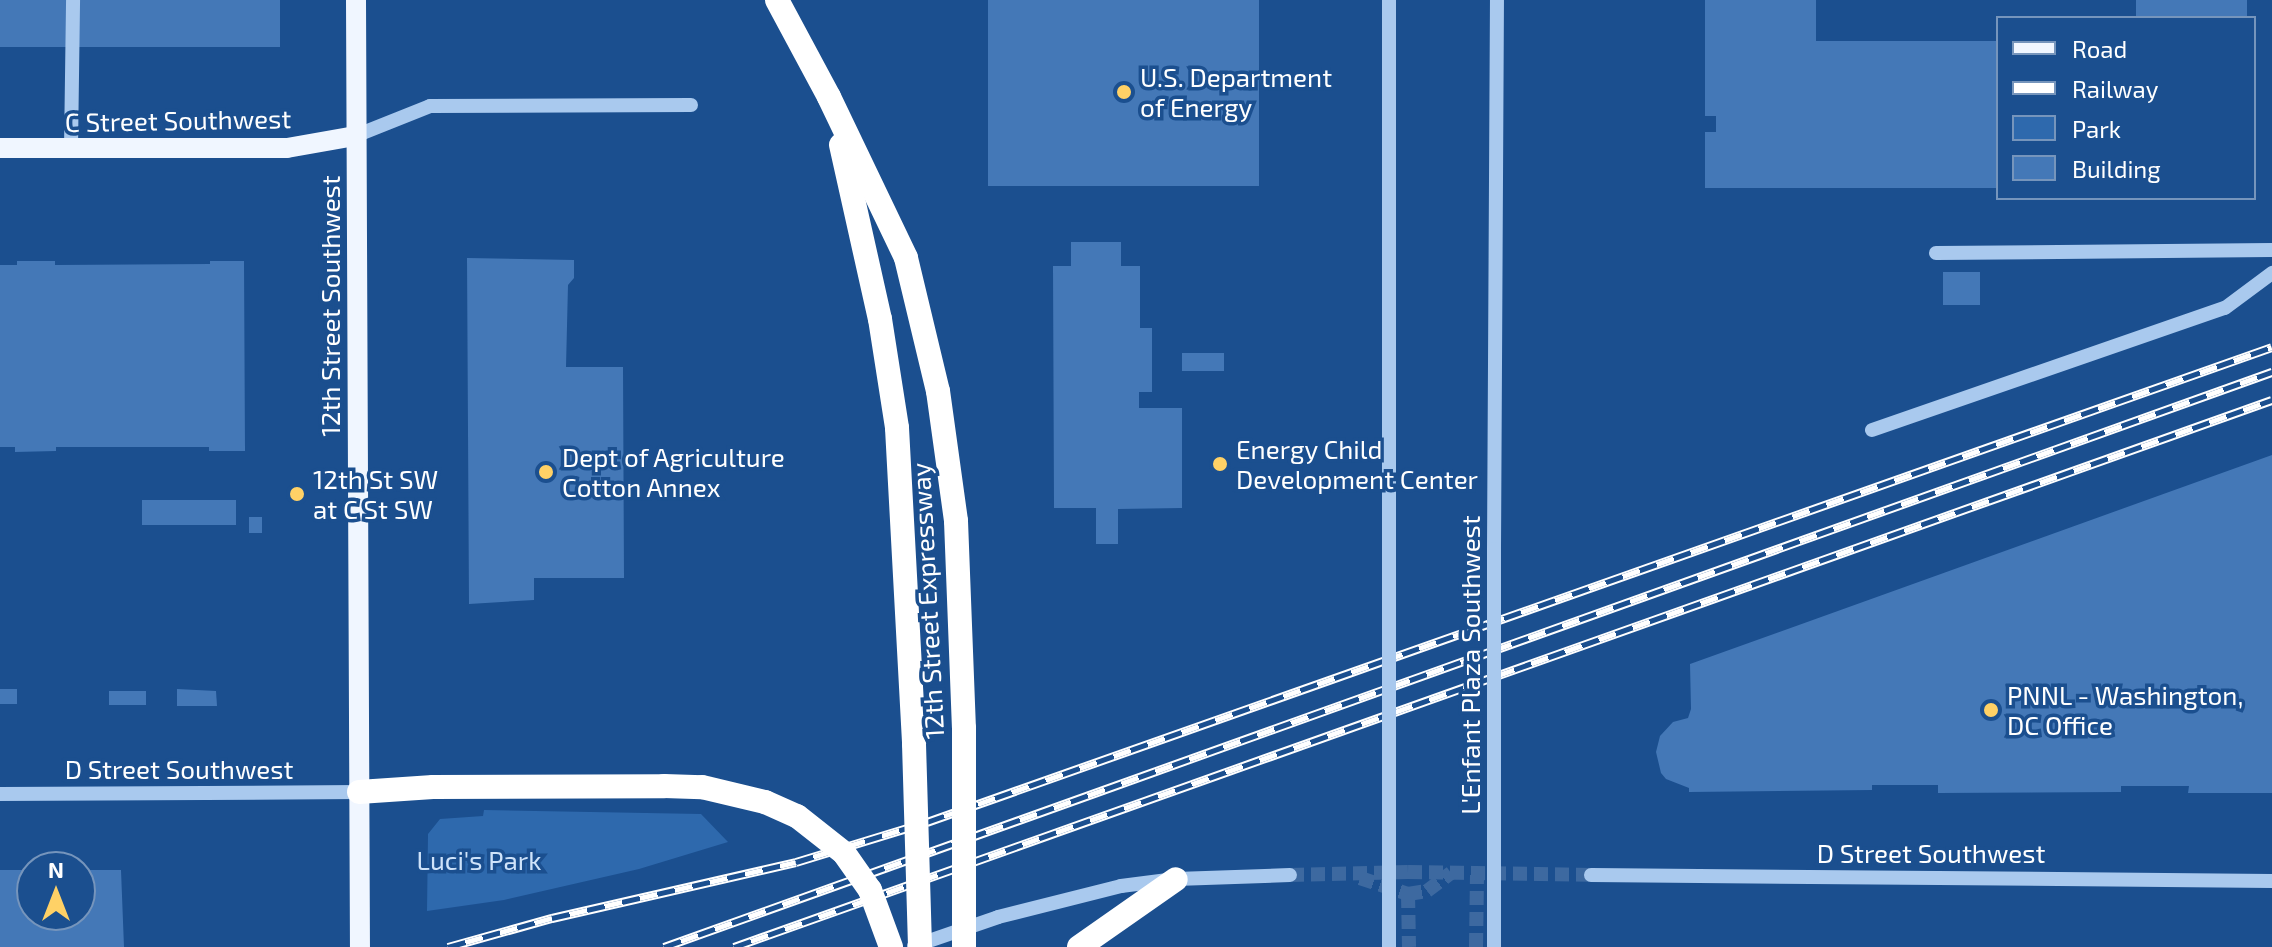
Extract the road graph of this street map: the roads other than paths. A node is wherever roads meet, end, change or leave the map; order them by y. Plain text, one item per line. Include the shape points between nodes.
1 (73, 0) edge
2 (356, 0) edge
3 (777, 0) edge
4 (1389, 0) edge
5 (1497, 0) edge
6 (829, 97) junction
7 (691, 105) dead end
8 (355, 136) junction
9 (0, 148) edge
10 (71, 148) junction
11 (2272, 250) edge
12 (1936, 253) dead end
13 (2272, 273) edge
14 (1872, 430) dead end
15 (359, 792) junction
16 (0, 794) edge
17 (1290, 875) tunnel mouth
18 (1591, 875) tunnel mouth
19 (1176, 879) junction
20 (2272, 881) edge
21 (360, 947) edge
22 (891, 947) edge
23 (910, 947) edge
24 (920, 947) edge
25 (964, 947) edge
26 (1079, 947) edge
27 (1389, 947) edge
28 (1494, 947) edge

1 - 10 street
2 - 8 main road, 12th Street Southwest
3 - 6 highway, 12th Street Expressway
4 - 27 street, bridge
5 - 28 street, L'Enfant Plaza Southwest, bridge
6 - 24 highway, bridge via 869,264 897,428
6 - 25 highway, 12th Street Expressway, bridge via 906,258 938,391 956,521 964,728
7 - 8 street via 430,106
8 - 10 main road, C Street Southwest via 287,148
8 - 15 main road, 12th Street Southwest
9 - 10 main road, C Street Southwest
11 - 12 street
13 - 14 street via 2225,308
15 - 16 street, D Street Southwest
15 - 21 main road, 12th Street Southwest
15 - 22 highway, bridge via 664,786 702,787 765,802 797,816 844,853 870,890
17 - 19 street
18 - 20 street, D Street Southwest
19 - 23 street via 1063,899
19 - 26 highway

